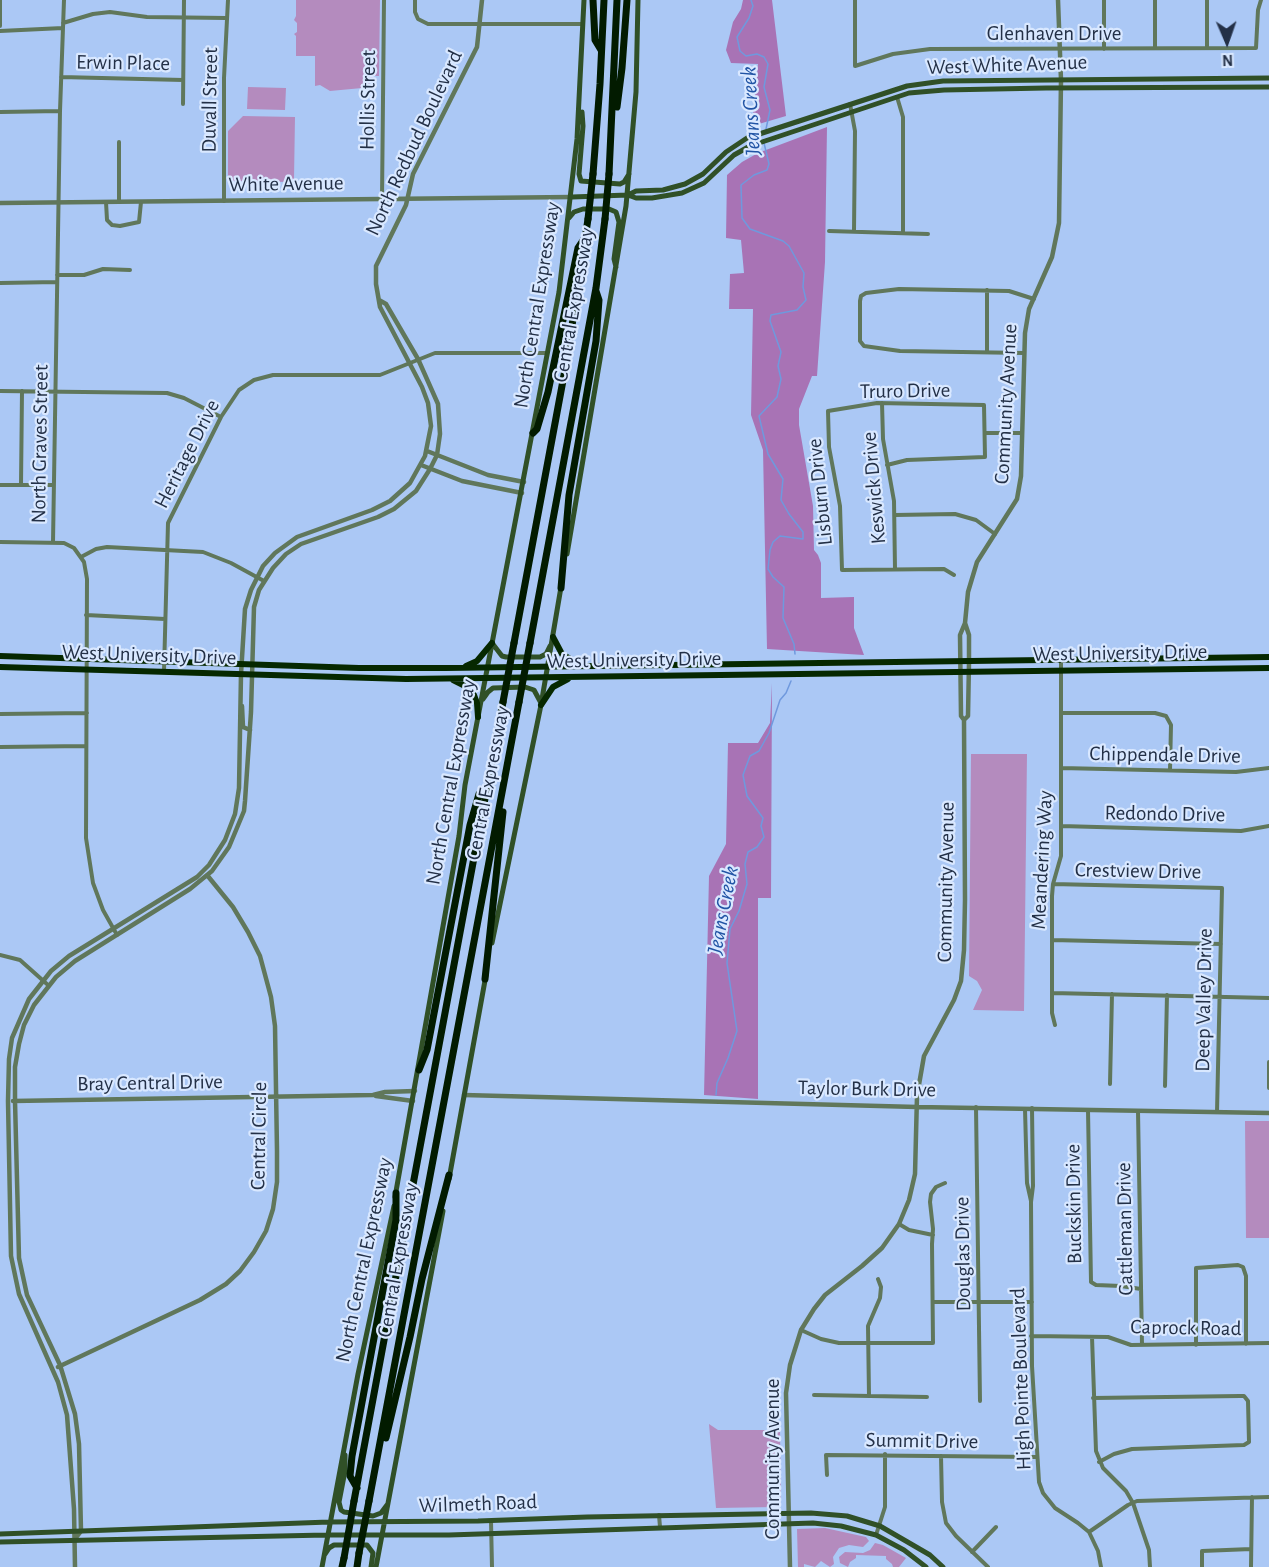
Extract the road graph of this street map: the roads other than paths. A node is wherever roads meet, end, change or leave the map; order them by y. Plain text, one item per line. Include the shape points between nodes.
1 (0, 0) edge
2 (64, 0) edge
3 (184, 0) edge
4 (228, 0) edge
5 (384, 0) edge
6 (415, 0) edge
7 (482, 0) edge
8 (584, 0) edge
9 (593, 0) edge
10 (604, 0) edge
11 (617, 0) edge
12 (627, 0) edge
13 (638, 0) edge
14 (855, 0) edge
15 (1058, 0) edge
16 (1104, 0) edge
17 (1155, 0) edge
18 (1207, 0) edge
19 (1261, 0) edge
20 (184, 18) junction
21 (226, 18) junction
22 (480, 23) junction
23 (584, 24) junction
24 (0, 26) edge
25 (63, 26) junction
26 (0, 31) edge
27 (1155, 48) junction
28 (1207, 48) junction
29 (1060, 49) junction
30 (1104, 49) junction
31 (602, 52) junction
32 (61, 77) junction
33 (1269, 78) edge
34 (183, 80) junction
35 (1062, 80) junction
36 (1269, 87) edge
37 (1061, 88) junction
38 (897, 96) junction
39 (580, 98) junction
40 (183, 104) dead end
41 (850, 104) junction
42 (60, 111) junction
43 (853, 111) junction
44 (0, 112) edge
45 (820, 114) junction
46 (823, 121) junction
47 (119, 142) dead end
48 (611, 151) junction
49 (630, 173) junction
50 (691, 182) junction
51 (697, 187) junction
52 (628, 195) junction
53 (572, 197) junction
54 (382, 200) junction
55 (408, 200) junction
56 (224, 201) junction
57 (58, 202) junction
58 (106, 202) junction
59 (119, 202) junction
60 (141, 202) junction
61 (0, 203) edge
62 (569, 218) junction
63 (828, 231) dead end
64 (854, 231) junction
65 (903, 233) junction
66 (927, 234) dead end
67 (586, 237) junction
68 (617, 269) junction
69 (130, 270) dead end
70 (57, 275) junction
71 (57, 282) junction
72 (0, 283) edge
73 (596, 288) junction
74 (987, 290) junction
75 (1034, 299) junction
76 (379, 300) junction
77 (987, 352) junction
78 (547, 353) junction
79 (1024, 353) junction
80 (418, 359) junction
81 (410, 364) junction
82 (22, 391) junction
83 (55, 391) junction
84 (0, 392) edge
85 (882, 403) junction
86 (828, 411) joint
87 (221, 417) junction
88 (533, 433) junction
89 (985, 433) junction
90 (1022, 433) junction
91 (427, 451) junction
92 (436, 454) junction
93 (421, 465) junction
94 (887, 465) junction
95 (466, 467) junction
96 (430, 469) junction
97 (462, 481) junction
98 (524, 482) junction
99 (0, 485) edge
100 (21, 485) junction
101 (54, 485) junction
102 (522, 493) junction
103 (895, 515) junction
104 (995, 534) junction
105 (0, 542) edge
106 (53, 542) junction
107 (166, 549) junction
108 (81, 557) junction
109 (895, 569) junction
110 (954, 575) dead end
111 (256, 577) junction
112 (264, 581) junction
113 (561, 588) junction
114 (86, 615) junction
115 (165, 619) junction
116 (965, 623) junction
117 (553, 637) junction
118 (492, 643) junction
119 (0, 656) edge
120 (1269, 657) edge
121 (87, 659) junction
122 (1061, 660) junction
123 (164, 662) junction
124 (961, 662) junction
125 (969, 662) junction
126 (242, 664) junction
127 (252, 664) junction
128 (0, 666) edge
129 (548, 666) junction
130 (582, 666) junction
131 (646, 666) junction
132 (487, 667) junction
133 (460, 668) junction
134 (1269, 668) edge
135 (87, 669) junction
136 (164, 671) junction
137 (1062, 671) junction
138 (961, 672) junction
139 (969, 672) junction
140 (241, 674) junction
141 (252, 674) junction
142 (647, 676) junction
143 (572, 677) junction
144 (485, 678) junction
145 (546, 678) junction
146 (453, 679) junction
147 (240, 700) junction
148 (480, 705) junction
149 (541, 705) junction
150 (87, 713) junction
151 (1061, 713) junction
152 (0, 714) edge
153 (478, 717) junction
154 (964, 720) junction
155 (250, 730) junction
156 (86, 746) junction
157 (0, 747) edge
158 (509, 759) junction
159 (1061, 768) junction
160 (1269, 768) edge
161 (1170, 770) junction
162 (487, 786) junction
163 (239, 788) junction
164 (246, 789) junction
165 (1061, 826) junction
166 (1269, 826) edge
167 (206, 873) junction
168 (1053, 884) junction
169 (1222, 888) joint
170 (113, 929) junction
171 (117, 935) junction
172 (1052, 940) junction
173 (1221, 944) junction
174 (0, 955) edge
175 (43, 979) junction
176 (485, 979) junction
177 (48, 985) junction
178 (1052, 993) junction
179 (1112, 994) junction
180 (1167, 995) junction
181 (1220, 997) junction
182 (1269, 998) edge
183 (1055, 1025) dead end
184 (1269, 1062) edge
185 (419, 1070) junction
186 (1110, 1084) dead end
187 (1165, 1086) dead end
188 (1269, 1088) edge
189 (415, 1091) junction
190 (373, 1095) junction
191 (464, 1095) junction
192 (277, 1098) junction
193 (0, 1101) edge
194 (8, 1101) junction
195 (15, 1101) junction
196 (413, 1101) junction
197 (917, 1107) junction
198 (976, 1107) junction
199 (1032, 1108) junction
200 (1025, 1109) junction
201 (1088, 1110) junction
202 (1138, 1111) junction
203 (1217, 1112) junction
204 (1269, 1113) edge
205 (449, 1175) junction
206 (9, 1183) junction
207 (16, 1183) junction
208 (945, 1183) dead end
209 (396, 1193) junction
210 (1031, 1202) junction
211 (899, 1224) junction
212 (933, 1235) junction
213 (22, 1276) junction
214 (15, 1277) junction
215 (878, 1280) dead end
216 (1141, 1289) junction
217 (933, 1302) junction
218 (979, 1302) junction
219 (1032, 1302) junction
220 (801, 1330) junction
221 (1031, 1336) junction
222 (1092, 1337) junction
223 (1269, 1343) edge
224 (868, 1344) junction
225 (1246, 1344) junction
226 (1196, 1345) junction
227 (1143, 1346) junction
228 (60, 1365) junction
229 (53, 1369) junction
230 (814, 1395) dead end
231 (869, 1396) junction
232 (927, 1397) dead end
233 (1093, 1398) junction
234 (980, 1401) dead end
235 (345, 1441) junction
236 (885, 1455) junction
237 (942, 1456) junction
238 (378, 1457) junction
239 (1037, 1457) junction
240 (1100, 1462) junction
241 (827, 1475) dead end
242 (357, 1488) junction
243 (1252, 1497) junction
244 (1269, 1497) edge
245 (1133, 1503) junction
246 (388, 1505) junction
247 (788, 1513) junction
248 (659, 1515) junction
249 (491, 1521) junction
250 (329, 1522) junction
251 (299, 1523) junction
252 (384, 1523) junction
253 (788, 1524) junction
254 (880, 1526) junction
255 (660, 1527) junction
256 (996, 1527) dead end
257 (170, 1528) junction
258 (78, 1532) junction
259 (491, 1532) junction
260 (1089, 1532) junction
261 (0, 1534) edge
262 (326, 1535) junction
263 (876, 1535) junction
264 (381, 1536) junction
265 (247, 1538) junction
266 (74, 1540) junction
267 (170, 1540) junction
268 (0, 1542) edge
269 (1251, 1549) junction
270 (972, 1552) junction
271 (323, 1557) junction
272 (75, 1567) edge
273 (322, 1567) edge
274 (342, 1567) edge
275 (358, 1567) edge
276 (371, 1567) edge
277 (376, 1567) edge
278 (492, 1567) edge
279 (790, 1567) edge
280 (926, 1567) edge
281 (943, 1567) edge
282 (988, 1567) edge
283 (1101, 1567) edge
284 (1150, 1567) edge
285 (1202, 1567) edge
286 (1251, 1567) edge

1 - 24 street
2 - 25 street, North Graves Street
3 - 20 street
4 - 21 street, Duvall Street
5 - 54 street, Hollis Street
6 - 22 street via 416,15 424,23
7 - 22 street, North Redbud Boulevard
8 - 23 main road, North Central Expressway
9 - 31 highway via 595,40
10 - 31 highway, Central Expressway
11 - 48 highway, Central Expressway
12 - 48 highway
13 - 49 main road
14 - 29 street, Glenhaven Drive via 855,66 892,54 930,48
15 - 29 street, Community Avenue
16 - 30 street
17 - 27 street
18 - 28 street
19 - 28 street, Glenhaven Drive via 1256,48
20 - 21 street
20 - 25 street via 110,12
20 - 34 street
21 - 56 street, Duvall Street
22 - 23 street
22 - 55 street, North Redbud Boulevard via 477,47 413,174
23 - 39 main road, North Central Expressway
25 - 26 street
25 - 32 street, North Graves Street
27 - 28 street, Glenhaven Drive
27 - 30 street, Glenhaven Drive
29 - 30 street, Glenhaven Drive
29 - 35 street, Community Avenue
31 - 67 highway, Central Expressway, bridge
32 - 34 street, Erwin Place
32 - 42 street, North Graves Street
33 - 35 main road, West White Avenue
34 - 40 street
35 - 37 street, Community Avenue
35 - 41 main road, West White Avenue via 932,82
36 - 37 main road, West White Avenue
37 - 38 main road, West White Avenue via 922,91
37 - 75 street, Community Avenue via 1057,233 1052,257
38 - 43 main road, West White Avenue
38 - 65 street via 903,117
39 - 49 main road via 581,180 620,184
39 - 53 main road, North Central Expressway
41 - 43 street
41 - 45 main road, West White Avenue
42 - 44 street
42 - 57 street, North Graves Street
43 - 46 main road, West White Avenue
43 - 64 street
45 - 46 main road
45 - 50 main road, West White Avenue via 733,147
46 - 51 main road, West White Avenue via 738,152
47 - 59 street
48 - 73 highway, Central Expressway, bridge
49 - 52 main road
50 - 51 main road
50 - 52 main road, West White Avenue
51 - 52 main road, West White Avenue via 665,197
52 - 53 main road, West White Avenue
52 - 68 main road
53 - 55 street, White Avenue
53 - 62 main road, North Central Expressway
54 - 55 street, White Avenue
54 - 56 street, White Avenue
55 - 76 street, North Redbud Boulevard via 376,266
56 - 60 street, White Avenue
57 - 58 street, White Avenue
57 - 61 street, White Avenue
57 - 70 street, North Graves Street
58 - 59 street, White Avenue
58 - 60 street via 107,220 120,226 139,222
59 - 60 street, White Avenue
62 - 68 main road via 583,209 616,212
62 - 78 main road, North Central Expressway
63 - 64 street
64 - 65 street
65 - 66 street
67 - 88 highway via 578,248 548,392
67 - 162 highway, Central Expressway, bridge
68 - 113 main road
69 - 70 street
70 - 71 street, North Graves Street
71 - 72 street
71 - 83 street, North Graves Street
73 - 113 highway via 596,341 569,495
73 - 158 highway, Central Expressway, bridge
74 - 75 street via 1009,291
74 - 77 street
74 - 77 street via 899,289 861,296 861,344 900,351
75 - 79 street, Community Avenue via 1029,309
76 - 80 street, North Redbud Boulevard via 386,303
76 - 81 street, North Redbud Boulevard
77 - 79 street
78 - 80 street, Heritage Drive via 435,353
78 - 88 main road, North Central Expressway
79 - 90 street, Community Avenue
80 - 81 street, Heritage Drive
80 - 92 street, North Redbud Boulevard via 440,412
81 - 87 street, Heritage Drive via 376,375 264,376 239,390
81 - 91 street, North Redbud Boulevard via 429,410
82 - 83 street
82 - 84 street
82 - 100 street
83 - 87 street via 172,394
83 - 101 street, North Graves Street
85 - 86 street, Truro Drive
85 - 89 street, Truro Drive via 984,405
85 - 94 street, Keswick Drive
86 - 109 street, Lisburn Drive via 829,447 840,506 842,570
87 - 107 street, Heritage Drive via 172,513
88 - 98 main road, North Central Expressway
89 - 90 street
89 - 94 street via 985,457 907,460
90 - 104 street, Community Avenue via 1017,499
91 - 92 street
91 - 93 street, North Redbud Boulevard
92 - 95 street
92 - 96 street, North Redbud Boulevard
93 - 96 street
93 - 111 street, North Redbud Boulevard via 410,483 390,501 293,539 274,553
94 - 103 street, Keswick Drive
95 - 97 street
95 - 98 street
96 - 97 street
96 - 112 street, North Redbud Boulevard via 412,495 394,509 296,547
97 - 102 street
98 - 102 main road, North Central Expressway
99 - 100 street
100 - 101 street
101 - 106 street, North Graves Street
102 - 118 main road, North Central Expressway
103 - 104 street via 955,514 976,520
103 - 109 street, Keswick Drive
104 - 116 street, Community Avenue via 977,562 968,592
105 - 106 street
106 - 108 street, North Graves Street via 72,546
107 - 108 street via 102,547
107 - 111 street via 203,552
107 - 115 street, Heritage Drive
108 - 114 street via 87,579
109 - 110 street via 944,569
111 - 112 street
111 - 126 street, North Redbud Boulevard via 245,609
112 - 127 street, North Redbud Boulevard via 254,607
113 - 117 main road
114 - 115 street
114 - 121 street
115 - 123 street, Heritage Drive
116 - 124 street, Community Avenue via 960,635
116 - 125 street, Community Avenue
117 - 118 main road via 546,654 537,658 504,657
117 - 129 main road
117 - 130 highway via 562,654
118 - 132 main road, North Central Expressway
118 - 133 highway via 477,661
119 - 121 highway, West University Drive
120 - 122 highway, West University Drive
121 - 123 highway, West University Drive
121 - 135 street
122 - 125 highway, West University Drive
122 - 137 street, Meandering Way
123 - 126 highway, West University Drive
123 - 136 street, Heritage Drive
124 - 125 highway, West University Drive
124 - 131 highway, West University Drive
124 - 138 street, Community Avenue
125 - 139 street, Community Avenue
126 - 127 highway, West University Drive
126 - 140 street, North Redbud Boulevard
127 - 133 highway, West University Drive
127 - 141 street, North Redbud Boulevard
128 - 135 highway, West University Drive
129 - 130 highway, West University Drive
129 - 132 highway, West University Drive
129 - 145 main road
130 - 131 highway, West University Drive
131 - 142 highway
132 - 133 highway, West University Drive
132 - 144 main road, North Central Expressway
134 - 137 highway, West University Drive
135 - 136 highway, West University Drive
135 - 150 street
136 - 140 highway, West University Drive
137 - 139 highway, West University Drive
137 - 151 street, Meandering Way
138 - 139 highway, West University Drive
138 - 142 highway, West University Drive
138 - 154 street, Community Avenue
139 - 154 street, Community Avenue via 968,716
140 - 141 highway, West University Drive
140 - 147 street, North Redbud Boulevard
141 - 146 highway, West University Drive
141 - 155 street, North Redbud Boulevard
142 - 143 highway, West University Drive
143 - 145 highway, West University Drive
143 - 149 highway via 553,687
144 - 145 highway, West University Drive
144 - 146 highway, West University Drive
144 - 148 main road, North Central Expressway
145 - 149 main road
146 - 153 highway via 474,694
147 - 155 street via 243,726
147 - 163 street, North Redbud Boulevard
148 - 149 main road via 493,688 516,687 534,690
148 - 153 main road, North Central Expressway
149 - 176 main road
150 - 152 street
150 - 156 street
151 - 159 street, Meandering Way
151 - 161 street via 1166,716 1171,725
153 - 185 main road, North Central Expressway
154 - 197 street, Community Avenue via 962,972 954,1000 924,1056
155 - 164 street, North Redbud Boulevard
156 - 157 street
156 - 170 street via 89,866 97,897
158 - 176 highway
158 - 238 highway, Central Expressway
159 - 161 street, Chippendale Drive
159 - 165 street, Meandering Way
160 - 161 street, Chippendale Drive via 1236,772
162 - 185 highway via 479,794 470,825 427,1050
162 - 242 highway, Central Expressway
163 - 164 street
163 - 167 street, North Redbud Boulevard via 230,831
164 - 167 street, North Redbud Boulevard via 244,811 233,839 223,857
165 - 166 street, Redondo Drive via 1241,831
165 - 168 street, Meandering Way via 1061,859
167 - 170 street, North Redbud Boulevard
167 - 171 street, North Redbud Boulevard via 182,895
167 - 192 street, Central Circle via 244,925 264,969 275,1026
168 - 169 street, Crestview Drive
168 - 172 street, Meandering Way
169 - 173 street, Deep Valley Drive
170 - 171 street
170 - 175 street, North Redbud Boulevard via 69,956
171 - 177 street, North Redbud Boulevard via 75,961
172 - 173 street
172 - 178 street, Meandering Way
173 - 181 street, Deep Valley Drive
174 - 175 street via 20,960
175 - 177 street
175 - 194 street, North Redbud Boulevard via 14,1030
176 - 191 main road
177 - 195 street, North Redbud Boulevard via 21,1033
178 - 179 street
178 - 183 street, Meandering Way
179 - 180 street
179 - 186 street
180 - 181 street
180 - 187 street
181 - 182 street
181 - 203 street, Deep Valley Drive
184 - 188 street
185 - 189 main road, North Central Expressway
189 - 190 street, Bray Central Drive
189 - 196 main road, North Central Expressway
190 - 192 street, Bray Central Drive
190 - 196 street, Bray Central Drive
191 - 197 street, Taylor Burk Drive
191 - 205 main road
192 - 195 street, Bray Central Drive
192 - 228 street, Central Circle via 275,1201 266,1231 251,1257 212,1293
193 - 194 street, Bray Central Drive
194 - 195 street, Bray Central Drive
194 - 206 street, North Redbud Boulevard
195 - 207 street, North Redbud Boulevard
196 - 209 main road, North Central Expressway
197 - 198 street, Taylor Burk Drive
197 - 211 street, Community Avenue via 915,1174
198 - 200 street, Taylor Burk Drive
198 - 218 street, Douglas Drive
199 - 200 street, Taylor Burk Drive
199 - 201 street, Taylor Burk Drive
199 - 210 street, High Pointe Boulevard
200 - 210 street, High Pointe Boulevard
201 - 202 street, Taylor Burk Drive
201 - 216 street, Buckskin Drive via 1091,1282
202 - 203 street, Taylor Burk Drive
202 - 216 street, Cattleman Drive
203 - 204 street, Taylor Burk Drive
205 - 238 highway via 390,1426
205 - 246 main road
206 - 207 street
206 - 214 street, North Redbud Boulevard
207 - 213 street, North Redbud Boulevard
208 - 212 street via 931,1194
209 - 235 main road, North Central Expressway
209 - 242 highway via 396,1220 353,1447 350,1476
210 - 219 street, High Pointe Boulevard
211 - 212 street
211 - 220 street, Community Avenue via 875,1254 825,1295
212 - 217 street
213 - 214 street
213 - 228 street, North Redbud Boulevard via 29,1301
214 - 229 street, North Redbud Boulevard
215 - 224 street via 880,1298 868,1326
216 - 227 street, Cattleman Drive
217 - 218 street
217 - 224 street via 933,1342
218 - 219 street
218 - 234 street, Douglas Drive
219 - 221 street, High Pointe Boulevard
220 - 224 street via 838,1343
220 - 247 street, Community Avenue via 786,1393
221 - 222 street, Caprock Road
221 - 239 street, High Pointe Boulevard
222 - 227 street, Caprock Road
222 - 233 street
223 - 225 street, Caprock Road
224 - 231 street
225 - 226 street, Caprock Road
225 - 226 street via 1244,1268 1238,1265 1196,1268
226 - 227 street, Caprock Road
228 - 229 street, Central Circle
228 - 258 street, North Redbud Boulevard via 78,1435
229 - 258 street, North Redbud Boulevard via 69,1428
230 - 231 street
231 - 232 street
233 - 240 street via 1094,1443
233 - 240 street via 1244,1396 1248,1401 1247,1444 1132,1449
235 - 246 main road via 340,1510 373,1516
235 - 250 main road, North Central Expressway
236 - 237 street, Summit Drive
236 - 241 street, Summit Drive via 826,1455
236 - 254 street via 885,1502
237 - 239 street, Summit Drive
237 - 270 street via 944,1517
238 - 275 highway, Central Expressway, bridge
239 - 260 street, High Pointe Boulevard via 1039,1482 1046,1498
240 - 245 street
242 - 274 highway, Central Expressway, bridge
243 - 244 street
243 - 245 street
243 - 269 street
245 - 260 street
245 - 284 street via 1149,1550
246 - 252 main road
247 - 248 main road, Wilmeth Road
247 - 253 street, Community Avenue
247 - 254 main road, Wilmeth Road via 840,1515
248 - 249 main road, Wilmeth Road
248 - 255 street
249 - 252 main road, Wilmeth Road
249 - 259 street
250 - 251 main road, Wilmeth Road
250 - 252 main road, Wilmeth Road
250 - 262 main road, North Central Expressway
251 - 257 main road, Wilmeth Road
251 - 265 main road via 250,1528
252 - 264 main road
253 - 255 main road, Wilmeth Road
253 - 263 main road, Wilmeth Road via 832,1524
253 - 279 street, Community Avenue
254 - 263 street
254 - 281 main road, Wilmeth Road
255 - 259 main road, Wilmeth Road
256 - 270 street
257 - 258 main road, Wilmeth Road
257 - 267 main road
258 - 261 main road, Wilmeth Road
258 - 266 street
259 - 264 main road, Wilmeth Road
259 - 278 street
260 - 283 street
262 - 264 main road, Wilmeth Road
262 - 265 main road, Wilmeth Road
262 - 271 main road, North Central Expressway
263 - 280 main road, Wilmeth Road
264 - 277 main road
265 - 267 main road, Wilmeth Road
266 - 267 main road, Wilmeth Road
266 - 268 main road, Wilmeth Road
266 - 272 street
269 - 285 street via 1202,1551
269 - 286 street
270 - 282 street
271 - 273 main road, North Central Expressway
271 - 276 main road via 334,1545 366,1545 373,1553

